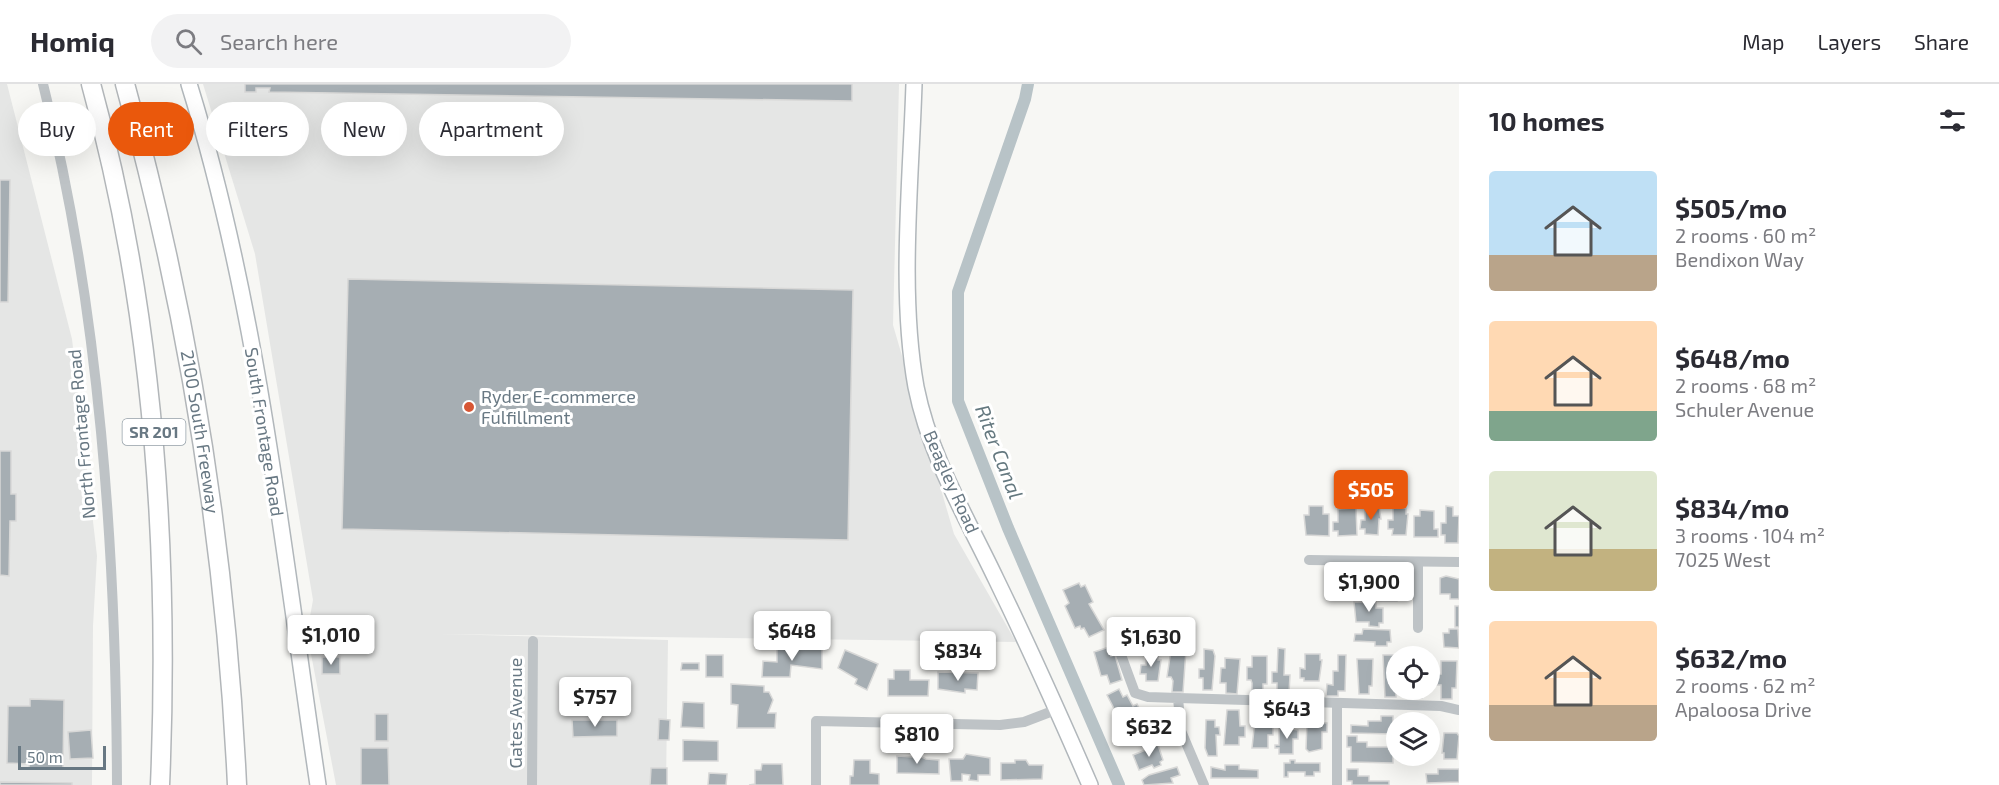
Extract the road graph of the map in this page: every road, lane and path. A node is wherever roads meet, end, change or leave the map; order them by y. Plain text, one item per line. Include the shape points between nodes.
1 (43, 84) edge
2 (92, 84) edge
3 (125, 84) edge
4 (189, 84) edge
5 (914, 84) edge
6 (1309, 560) dead end
7 (1418, 562) junction
8 (1459, 562) edge
9 (1418, 627) dead end
10 (533, 641) dead end
11 (1118, 644) dead end
12 (1178, 698) junction
13 (1337, 704) junction
14 (1058, 709) junction
15 (1459, 711) edge
16 (117, 785) edge
17 (160, 785) edge
18 (237, 785) edge
19 (318, 785) edge
20 (532, 785) edge
21 (816, 785) edge
22 (1090, 785) edge
23 (1204, 785) edge
24 (1337, 785) edge

1 - 16 street, North Frontage Road via 57,140 88,320 112,571
2 - 17 highway, SR 201 via 134,268 156,446 163,573
3 - 18 highway, 2100 South Freeway / SR 201 via 162,228 199,419 221,573
4 - 19 street, South Frontage Road via 230,245 261,406
5 - 14 street, Beagley Road via 908,304 910,347 921,408 944,476
6 - 7 street
7 - 8 street
7 - 9 street
10 - 20 street, Gates Avenue
11 - 12 street via 1135,693 1148,698
12 - 13 street
12 - 23 street via 1179,726
13 - 15 street via 1441,706
13 - 24 street
14 - 21 street via 1024,722 1000,725 816,722
14 - 22 street, Beagley Road

